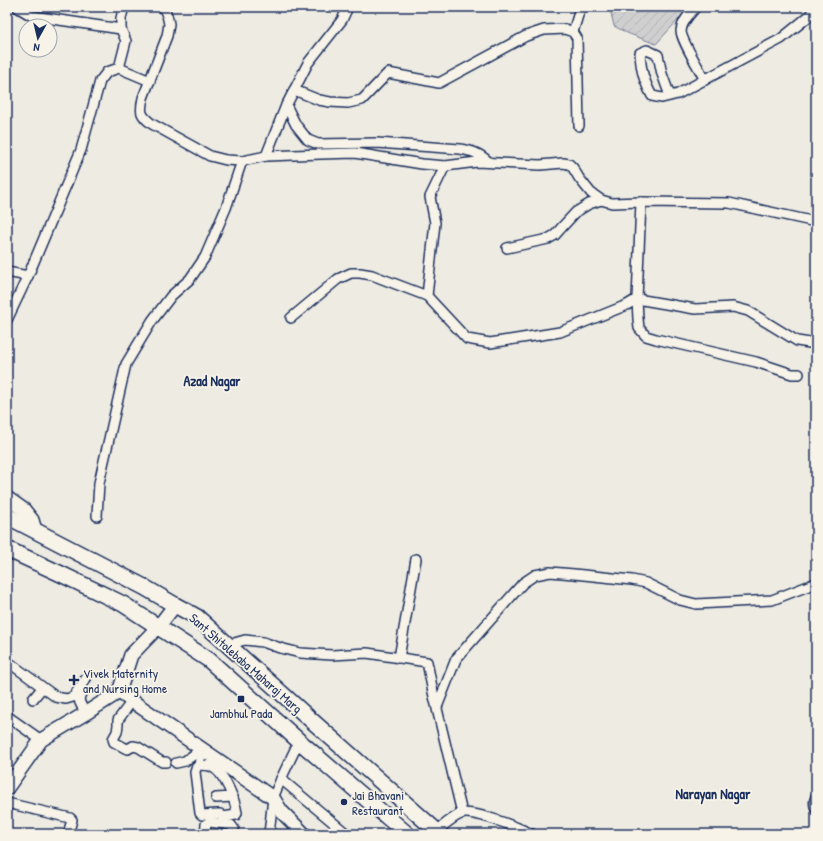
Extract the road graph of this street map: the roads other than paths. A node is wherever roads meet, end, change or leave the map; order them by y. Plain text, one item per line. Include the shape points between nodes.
1 (17, 7) edge
2 (124, 7) edge
3 (164, 7) edge
4 (348, 7) edge
5 (582, 7) edge
6 (696, 7) edge
7 (816, 7) edge
8 (122, 29) junction
9 (573, 32) junction
10 (119, 68) junction
11 (705, 80) junction
12 (150, 81) junction
13 (294, 90) junction
14 (670, 96) junction
15 (286, 105) junction
16 (579, 126) dead end
17 (266, 156) junction
18 (242, 161) junction
19 (489, 162) junction
20 (445, 166) junction
21 (601, 200) junction
22 (641, 202) junction
23 (816, 222) edge
24 (507, 248) dead end
25 (7, 272) edge
26 (28, 276) junction
27 (428, 296) junction
28 (637, 299) junction
29 (291, 318) dead end
30 (7, 320) edge
31 (816, 344) edge
32 (799, 374) dead end
33 (7, 498) edge
34 (7, 516) edge
35 (97, 516) dead end
36 (35, 530) junction
37 (7, 549) edge
38 (416, 559) dead end
39 (816, 584) edge
40 (144, 587) junction
41 (175, 606) junction
42 (131, 609) junction
43 (158, 627) junction
44 (227, 644) junction
45 (399, 658) junction
46 (7, 661) edge
47 (87, 677) dead end
48 (86, 687) dead end
49 (42, 688) junction
50 (119, 692) junction
51 (77, 696) junction
52 (34, 699) dead end
53 (132, 701) junction
54 (437, 707) junction
55 (86, 713) junction
56 (7, 716) edge
57 (41, 740) junction
58 (299, 741) junction
59 (202, 749) junction
60 (166, 762) dead end
61 (176, 764) dead end
62 (199, 765) junction
63 (281, 779) junction
64 (7, 788) edge
65 (233, 797) junction
66 (216, 798) dead end
67 (274, 798) junction
68 (816, 798) edge
69 (7, 803) edge
70 (816, 808) edge
71 (462, 813) junction
72 (437, 833) edge
73 (68, 834) edge
74 (205, 834) edge
75 (234, 834) edge
76 (268, 834) edge
77 (304, 834) edge
78 (347, 834) edge
79 (407, 834) edge
80 (532, 834) edge

1 - 8 street via 32,16
2 - 8 street
3 - 12 street via 169,24 168,30
4 - 13 street via 342,20 308,63
5 - 9 street via 578,12
6 - 11 street via 684,20 681,31 684,42
7 - 11 street via 781,39
8 - 10 street via 126,41
9 - 13 street via 565,29 544,30 526,36 439,83 388,73 362,100 348,103 320,100
9 - 16 street via 577,38
10 - 12 street
10 - 26 street via 106,72 100,81 81,150
11 - 14 street
12 - 18 street via 141,109 145,118 210,156
13 - 15 street
14 - 14 street via 652,96 641,67 640,53 647,50 658,56
15 - 17 street
15 - 19 street via 308,140 318,144 377,143 435,146 470,150
17 - 18 street
17 - 20 street via 355,153
18 - 35 street via 205,257 190,279 171,296 152,321 126,364 99,483
19 - 20 street
19 - 21 street via 540,165 564,162 573,168 591,193
20 - 27 street via 430,197 435,223
21 - 22 street via 612,203
21 - 24 street via 576,212 548,239
22 - 23 street via 728,203
22 - 28 street
25 - 26 street
26 - 30 street
27 - 28 street via 467,339 490,343 560,332
27 - 29 street via 372,275 351,273 338,279
28 - 31 street via 695,309 733,307 748,311 797,340
28 - 32 street via 639,328 646,336
33 - 36 main road via 24,510 32,520
34 - 36 main road, Sant Shitolebaba Maharaj Marg
36 - 40 main road, Sant Shitolebaba Maharaj Marg
37 - 42 main road, Sant Shitolebaba Maharaj Marg
38 - 45 street
39 - 54 street via 772,600 696,604 680,600 646,583 632,580 550,572 535,575 523,583 456,659
40 - 41 main road, Sant Shitolebaba Maharaj Marg
40 - 42 main road
41 - 43 main road
41 - 44 main road, Sant Shitolebaba Maharaj Marg via 197,617
42 - 43 main road, Sant Shitolebaba Maharaj Marg
43 - 50 main road via 131,655
43 - 58 main road, Sant Shitolebaba Maharaj Marg via 209,660
44 - 45 street via 245,640 263,642 300,653 367,654
44 - 72 main road, Sant Shitolebaba Maharaj Marg
45 - 54 street via 427,662
46 - 49 street
47 - 51 street
48 - 51 street
49 - 51 street via 56,698
49 - 52 street
50 - 53 main road
50 - 55 main road
51 - 55 street
53 - 59 main road
53 - 60 street via 118,720 114,742 128,749 138,747
54 - 71 street
55 - 57 main road
56 - 57 street
57 - 64 main road
58 - 63 street
58 - 79 main road, Sant Shitolebaba Maharaj Marg
59 - 61 street
59 - 62 street
59 - 67 main road
62 - 65 street via 215,769
62 - 65 street via 195,772 202,815 236,815
63 - 67 street
63 - 78 street
65 - 66 street
67 - 76 street
67 - 77 main road via 281,811
68 - 70 street
69 - 73 street via 70,818 72,820
71 - 72 street via 450,820
71 - 80 street via 494,819
74 - 75 street via 206,824 210,822 231,825

